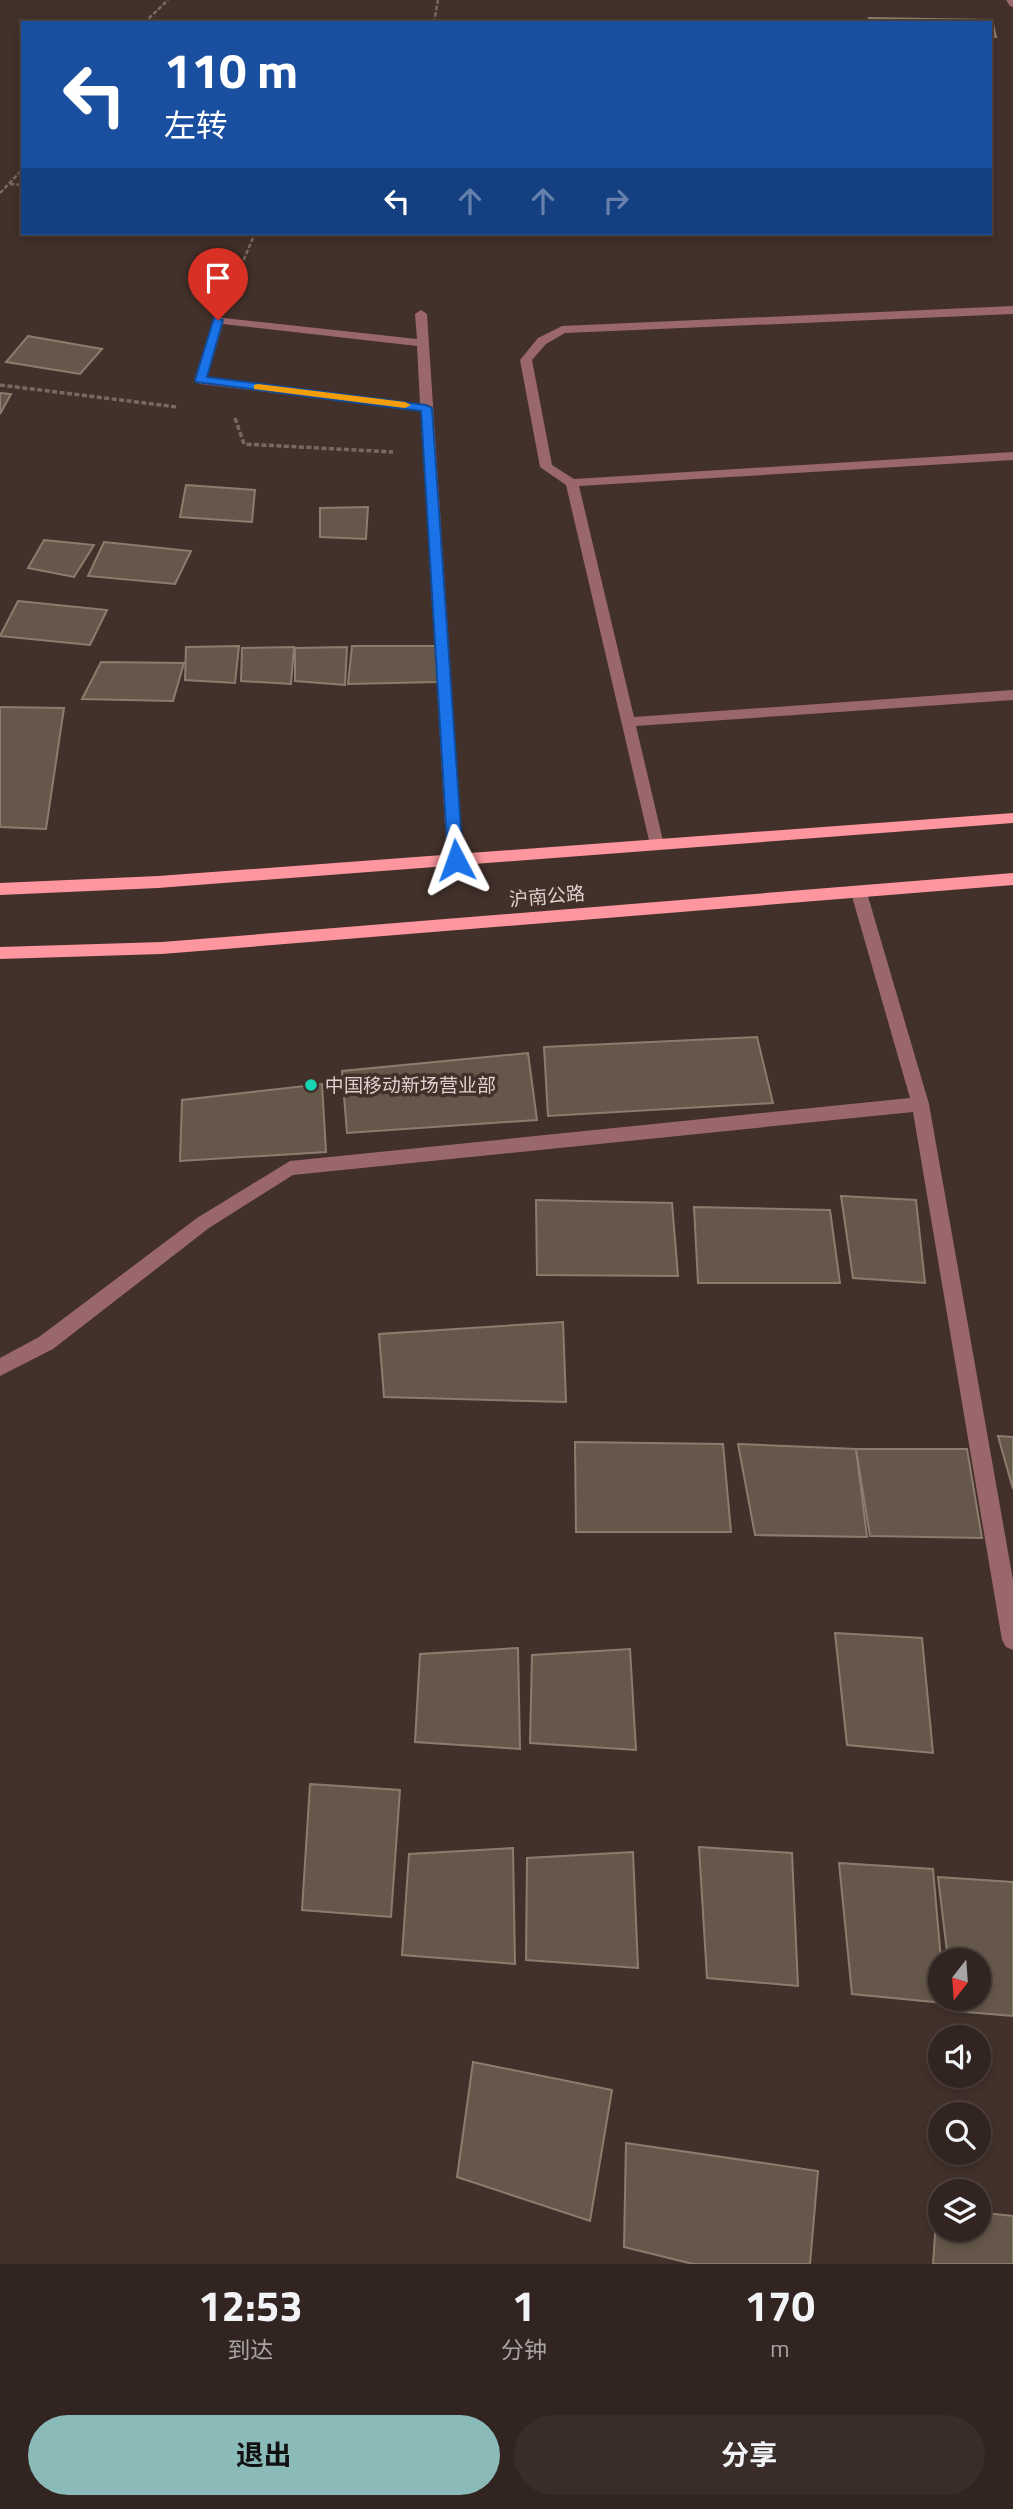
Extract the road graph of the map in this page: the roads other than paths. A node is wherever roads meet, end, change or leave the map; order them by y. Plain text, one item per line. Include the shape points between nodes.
1 (1013, 310) edge
2 (421, 314) dead end
3 (422, 343) junction
4 (426, 408) junction
5 (1013, 456) edge
6 (572, 482) junction
7 (1013, 695) edge
8 (628, 722) junction
9 (1013, 818) edge
10 (656, 845) junction
11 (456, 860) junction
12 (1013, 879) edge
13 (0, 889) edge
14 (859, 893) junction
15 (0, 953) edge
16 (920, 1104) junction
17 (0, 1368) edge
18 (1013, 1640) edge

1 - 6 street via 562,330 542,341 526,360 546,467
2 - 3 street
3 - 4 street
3 - 4 street via 218,320 200,380
4 - 11 street
5 - 6 street
6 - 8 street
7 - 8 street
8 - 10 street
9 - 10 main road
10 - 11 main road
11 - 13 main road
12 - 14 main road, 沪南公路
14 - 15 main road, 沪南公路 via 162,948
14 - 16 street
16 - 17 street via 290,1168 203,1223 46,1343
16 - 18 street

